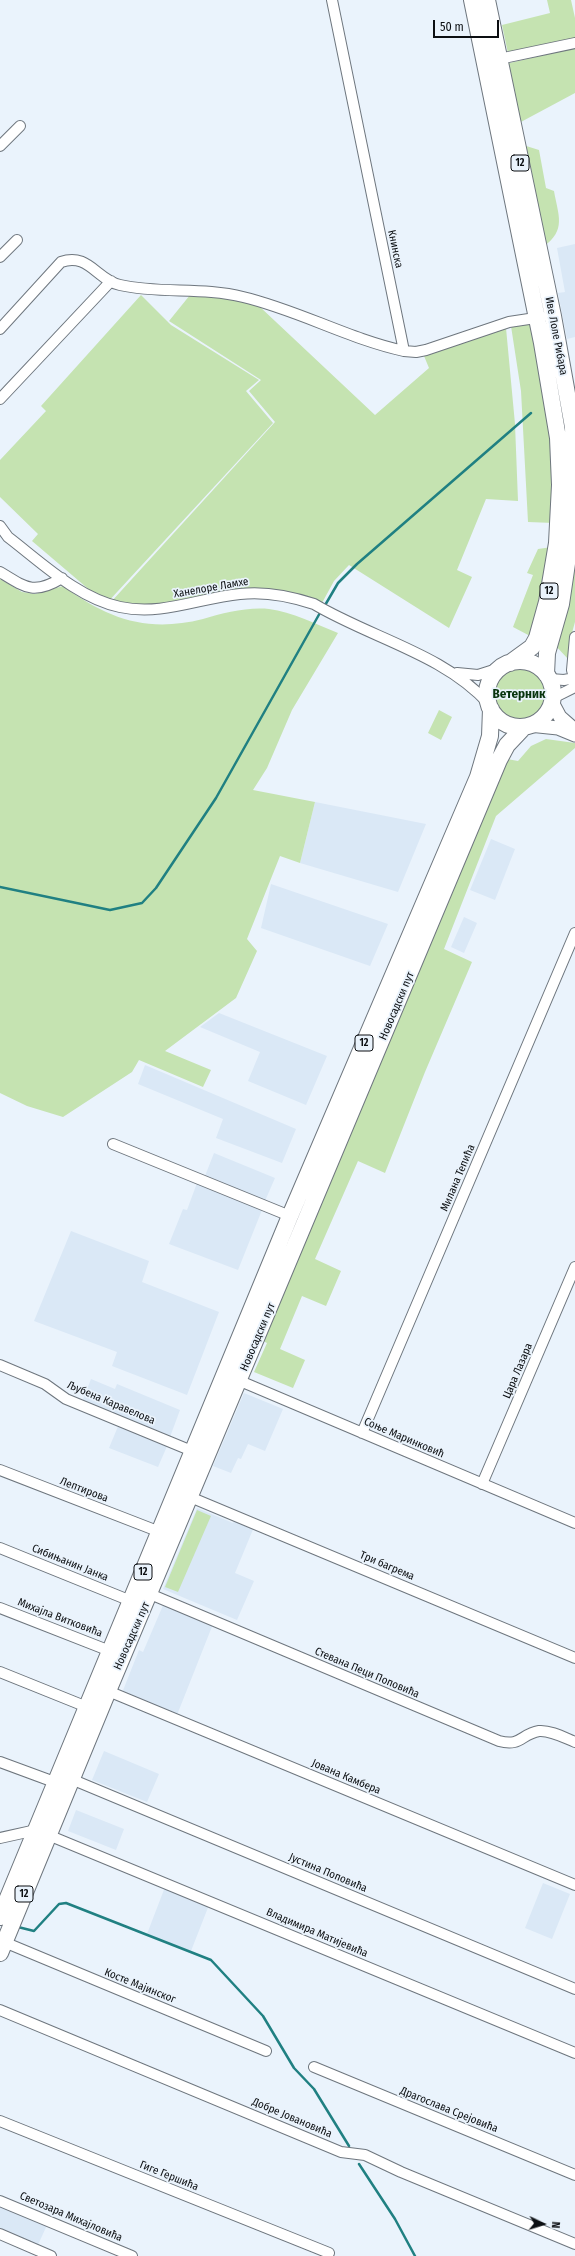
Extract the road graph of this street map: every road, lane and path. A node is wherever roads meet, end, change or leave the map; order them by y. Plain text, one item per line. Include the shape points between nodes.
1 (332, 0) edge
2 (472, 0) edge
3 (487, 0) edge
4 (575, 43) edge
5 (499, 59) junction
6 (20, 126) dead end
7 (0, 146) edge
8 (17, 240) dead end
9 (0, 257) edge
10 (111, 281) junction
11 (553, 316) junction
12 (537, 318) junction
13 (0, 329) edge
14 (404, 351) junction
15 (0, 399) edge
16 (0, 526) edge
17 (0, 572) edge
18 (62, 578) junction
19 (575, 637) edge
20 (505, 665) junction
21 (448, 670) junction
22 (548, 677) junction
23 (575, 678) edge
24 (575, 687) edge
25 (552, 700) junction
26 (490, 706) junction
27 (526, 726) junction
28 (575, 730) edge
29 (575, 735) edge
30 (575, 933) edge
31 (113, 1144) dead end
32 (290, 1216) junction
33 (575, 1267) edge
34 (0, 1365) edge
35 (224, 1374) junction
36 (239, 1381) junction
37 (362, 1433) junction
38 (192, 1451) junction
39 (0, 1470) edge
40 (482, 1484) junction
41 (190, 1497) junction
42 (575, 1523) edge
43 (160, 1532) junction
44 (0, 1548) edge
45 (150, 1594) junction
46 (131, 1601) junction
47 (0, 1608) edge
48 (110, 1651) junction
49 (575, 1658) edge
50 (0, 1672) edge
51 (108, 1691) junction
52 (87, 1707) junction
53 (575, 1742) edge
54 (0, 1762) edge
55 (64, 1781) junction
56 (43, 1833) junction
57 (0, 1838) edge
58 (575, 1885) edge
59 (0, 1917) edge
60 (2, 1948) edge
61 (575, 1989) edge
62 (0, 2010) edge
63 (266, 2051) dead end
64 (575, 2054) edge
65 (314, 2067) dead end
66 (0, 2121) edge
67 (575, 2175) edge
68 (0, 2201) edge
69 (0, 2234) edge
70 (575, 2244) edge
71 (329, 2253) dead end
72 (51, 2256) edge
73 (132, 2256) edge

1 - 14 street, Книнска
2 - 12 main road, Иве Лоле Рибара / 12
3 - 5 main road, Иве Лоле Рибара / 12
4 - 5 street
5 - 11 main road, Иве Лоле Рибара / 12
6 - 7 street
8 - 9 street
10 - 13 street via 79,260 61,262
10 - 14 street via 151,290 243,297
10 - 15 street
11 - 12 street
11 - 22 main road, Иве Лоле Рибара / 12 via 573,427 574,486 570,543 561,604 547,653
12 - 14 street via 509,322 426,350
12 - 20 main road, Иве Лоле Рибара / 12 via 558,438 560,485 557,543 547,602 537,638 532,647
16 - 18 street, Ханелоре Ламхе via 8,537
17 - 18 street via 30,589 45,587
18 - 21 street, Ханелоре Ламхе via 91,597 119,607 139,610 158,610 258,592 293,597
19 - 23 street via 572,670
20 - 21 street, Ханелоре Ламхе via 472,676
20 - 22 main road via 522,661 533,663
20 - 26 main road, 12 via 492,676 488,687
21 - 26 street, Ханелоре Ламхе via 470,684
22 - 23 street via 564,680
22 - 25 main road, 12
24 - 25 street
25 - 27 main road, 12 via 544,717
25 - 28 street via 560,717
26 - 27 main road via 498,718 507,724
26 - 32 main road, Новосадски пут / 12 via 490,736 478,777
27 - 29 street via 558,728
27 - 36 main road, Новосадски пут / 12 via 507,745 499,760
30 - 37 street, Милана Тепића
31 - 32 street
32 - 35 main road, Новосадски пут / 12
33 - 40 street, Цара Лазара
34 - 38 street, Љубена Каравелова via 45,1384 66,1399
35 - 36 street, Соње Маринковић
35 - 38 main road, Новосадски пут / 12
36 - 37 street, Соње Маринковић
36 - 41 main road, Новосадски пут / 12
37 - 40 street, Соње Маринковић
38 - 43 main road, Новосадски пут / 12
39 - 43 street, Лептирова
40 - 42 street, Соње Маринковић
41 - 45 main road, Новосадски пут / 12
41 - 49 street, Три багрема
43 - 46 main road, Новосадски пут / 12
44 - 46 street, Сибињанин Јанка
45 - 51 main road, Новосадски пут / 12
45 - 53 street, Стевана Пеци Поповића via 499,1742 516,1743 531,1733 541,1731
46 - 48 main road, Новосадски пут / 12
47 - 48 street, Михајла Витковића
48 - 52 main road, Новосадски пут / 12
50 - 52 street
51 - 55 main road, Новосадски пут / 12
51 - 58 street, Јована Камбера
52 - 55 main road, Новосадски пут / 12
54 - 55 street, Јустина Поповића
55 - 56 main road, Новосадски пут / 12
55 - 61 street, Јустина Поповића
56 - 57 street
56 - 59 main road, Новосадски пут / 12
56 - 60 main road, Новосадски пут / 12
56 - 64 street, Владимира Матијевића
60 - 63 street, Косте Мајинског
62 - 70 street, Добре Јовановића via 341,2152 365,2155
65 - 67 street, Драгослава Срејовића
66 - 71 street, Гиге Гершића
68 - 73 street, Светозара Михајловића
69 - 72 street

